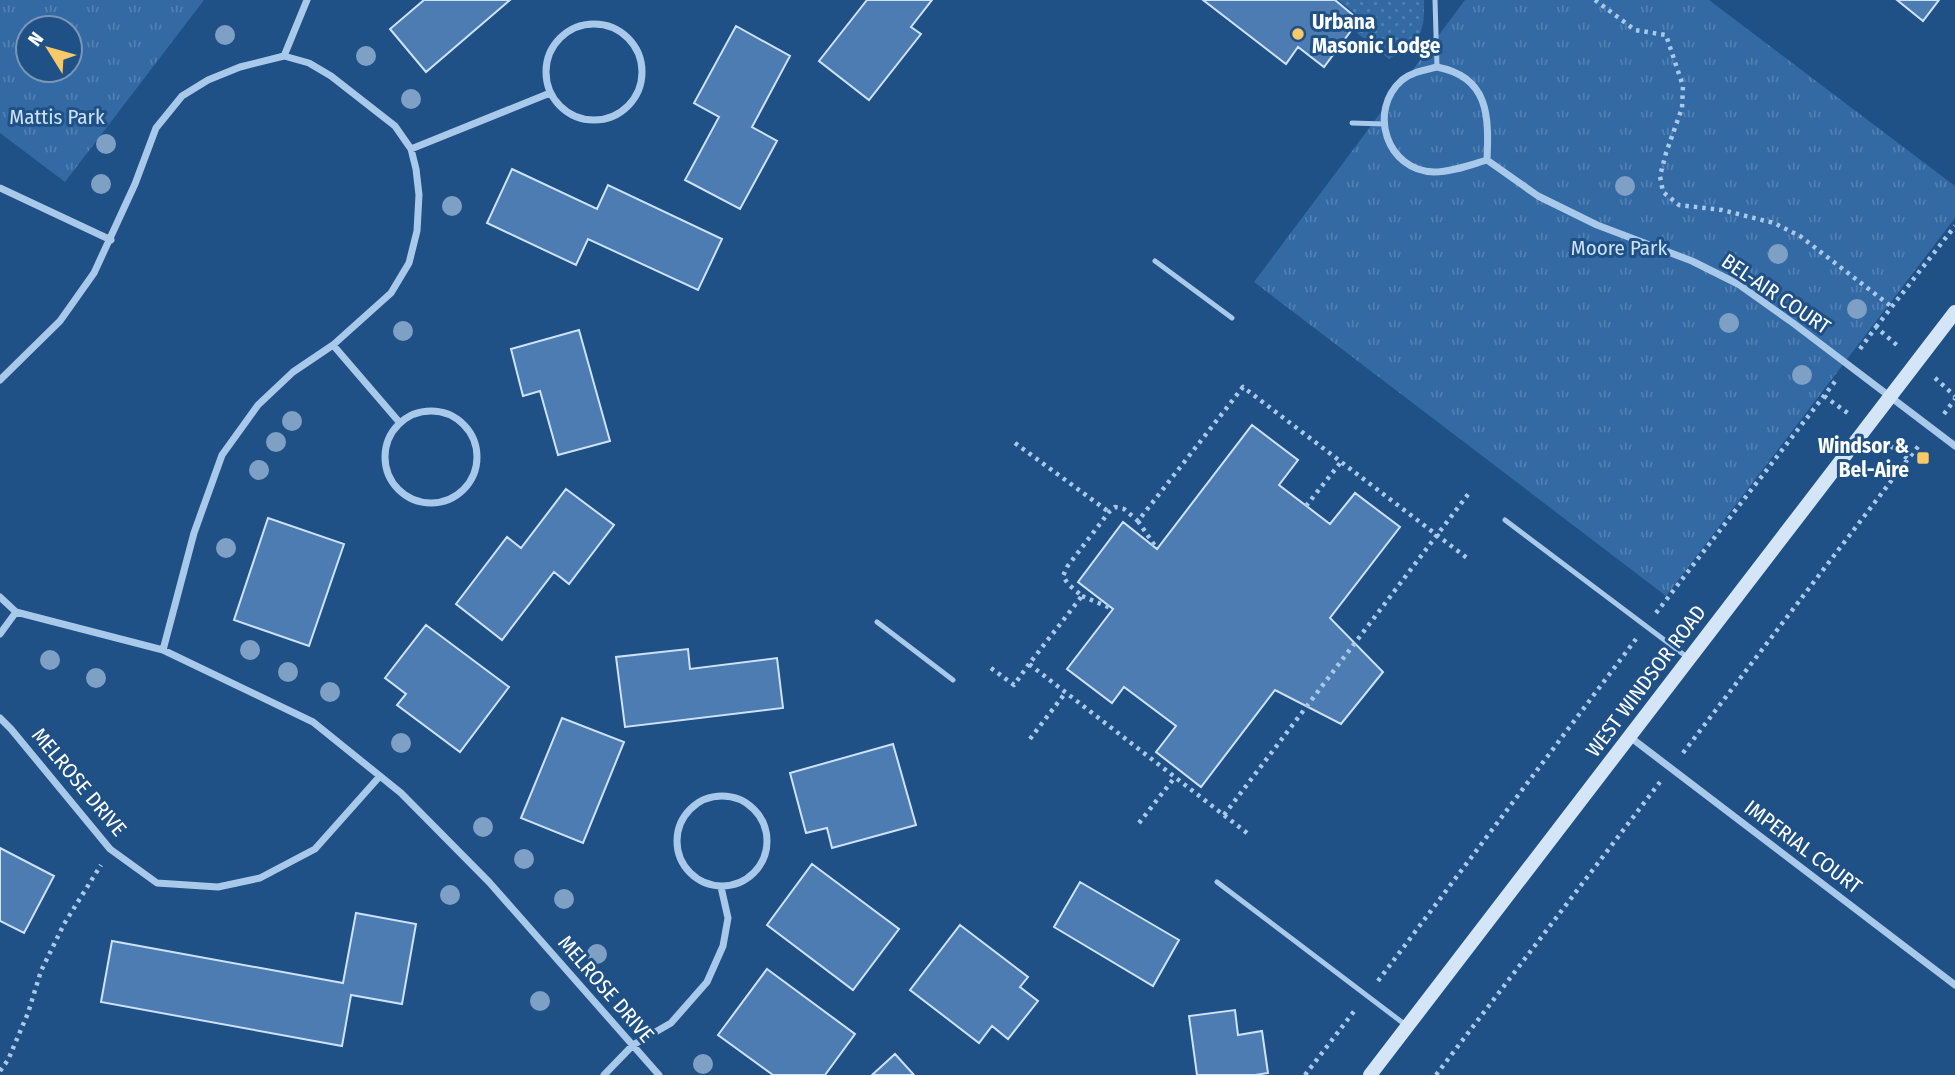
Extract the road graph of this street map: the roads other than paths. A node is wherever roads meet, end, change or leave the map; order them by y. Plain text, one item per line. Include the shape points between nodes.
1 (307, 0) edge
2 (1435, 0) edge
3 (284, 56) junction
4 (1437, 67) junction
5 (550, 93) junction
6 (1352, 123) dead end
7 (1384, 124) junction
8 (411, 149) junction
9 (1487, 160) junction
10 (0, 188) edge
11 (111, 240) junction
12 (1155, 261) dead end
13 (1955, 312) edge
14 (1232, 318) dead end
15 (333, 345) junction
16 (0, 380) edge
17 (1890, 397) junction
18 (400, 423) junction
19 (1955, 446) edge
20 (1505, 520) dead end
21 (0, 597) edge
22 (16, 612) junction
23 (877, 622) dead end
24 (0, 634) edge
25 (163, 650) junction
26 (1689, 659) junction
27 (953, 680) dead end
28 (0, 718) edge
29 (1630, 737) junction
30 (380, 776) junction
31 (1217, 882) dead end
32 (721, 887) junction
33 (1955, 985) edge
34 (1407, 1027) junction
35 (633, 1045) junction
36 (604, 1075) edge
37 (659, 1075) edge
38 (1370, 1075) edge

1 - 3 street
2 - 4 lane
3 - 8 street via 331,76 395,126
3 - 11 street via 240,67 183,96 156,128
4 - 7 street via 1404,78 1393,90
4 - 9 street via 1455,71 1472,83 1485,102
5 - 5 street via 563,110 583,119 605,120 624,110 638,92 643,71 638,50 625,33 605,24 583,24 563,34 550,51 545,72
5 - 8 street
6 - 7 lane
7 - 9 street via 1395,151 1410,165 1433,172
8 - 15 street via 419,195 409,262 391,293
9 - 17 street, BEL-AIR COURT via 1538,196 1738,284
10 - 11 street
11 - 16 street via 60,321
12 - 14 lane
13 - 17 main road, WEST WINDSOR ROAD
15 - 18 street
15 - 25 street via 293,372 258,405 222,456 194,533
17 - 19 street, BEL-AIR COURT
17 - 26 main road, WEST WINDSOR ROAD
18 - 18 street via 388,440 385,461 391,480 405,496 424,504 445,502 463,491 475,475 478,454 472,434 458,419 439,411 418,413
20 - 26 lane
21 - 22 street, MELROSE DRIVE
22 - 24 street
22 - 25 street, MELROSE DRIVE
23 - 27 lane
25 - 30 street, MELROSE DRIVE via 313,722
26 - 29 main road, WEST WINDSOR ROAD
28 - 30 street, MELROSE DRIVE via 110,849 157,883 218,887 260,878 315,849
29 - 33 street, IMPERIAL COURT
29 - 34 main road, WEST WINDSOR ROAD
30 - 35 street, MELROSE DRIVE via 489,882
31 - 34 lane
32 - 32 street via 740,883 755,872 765,856 767,837 762,819 732,796 713,796 696,803 682,817 676,835 678,855 687,871 702,883
32 - 35 street via 728,918 723,946 707,982 671,1023
34 - 38 main road, WEST WINDSOR ROAD
35 - 36 street
35 - 37 street, MELROSE DRIVE

